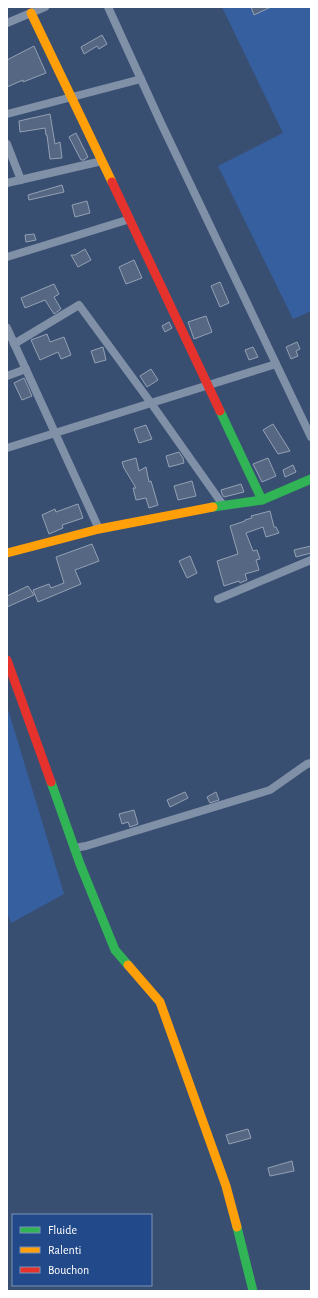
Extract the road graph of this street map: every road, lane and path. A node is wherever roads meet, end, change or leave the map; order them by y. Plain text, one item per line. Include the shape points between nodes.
1 (44, 7) edge
2 (108, 7) edge
3 (31, 13) junction
4 (7, 22) edge
5 (141, 79) junction
6 (72, 97) junction
7 (7, 114) edge
8 (7, 144) edge
9 (102, 161) junction
10 (21, 180) junction
11 (7, 183) edge
12 (130, 219) junction
13 (7, 256) edge
14 (7, 328) edge
15 (14, 344) junction
16 (276, 364) junction
17 (26, 369) junction
18 (7, 376) edge
19 (208, 385) junction
20 (151, 403) junction
21 (54, 432) junction
22 (311, 437) edge
23 (7, 448) edge
24 (311, 479) edge
25 (262, 500) junction
26 (223, 505) junction
27 (99, 529) junction
28 (7, 553) edge
29 (311, 560) edge
30 (218, 599) dead end
31 (7, 660) edge
32 (311, 764) edge
33 (74, 848) junction
34 (253, 1291) edge

1 - 3 street
2 - 5 street
3 - 4 street
3 - 6 street
5 - 6 street
5 - 16 street
6 - 7 street
6 - 9 street
8 - 10 street
9 - 10 street
9 - 12 street
10 - 11 street
12 - 13 street
12 - 19 street
14 - 15 street
15 - 17 street
15 - 20 street via 79,305
16 - 19 street
16 - 22 street
17 - 18 street
17 - 21 street
19 - 20 street
19 - 25 street
20 - 21 street
20 - 26 street
21 - 23 street
21 - 27 street
24 - 25 street
25 - 26 street
26 - 27 street
27 - 28 street
29 - 30 street
31 - 33 street
32 - 33 street via 307,764 270,790
33 - 34 street via 115,950 160,1002 226,1186

